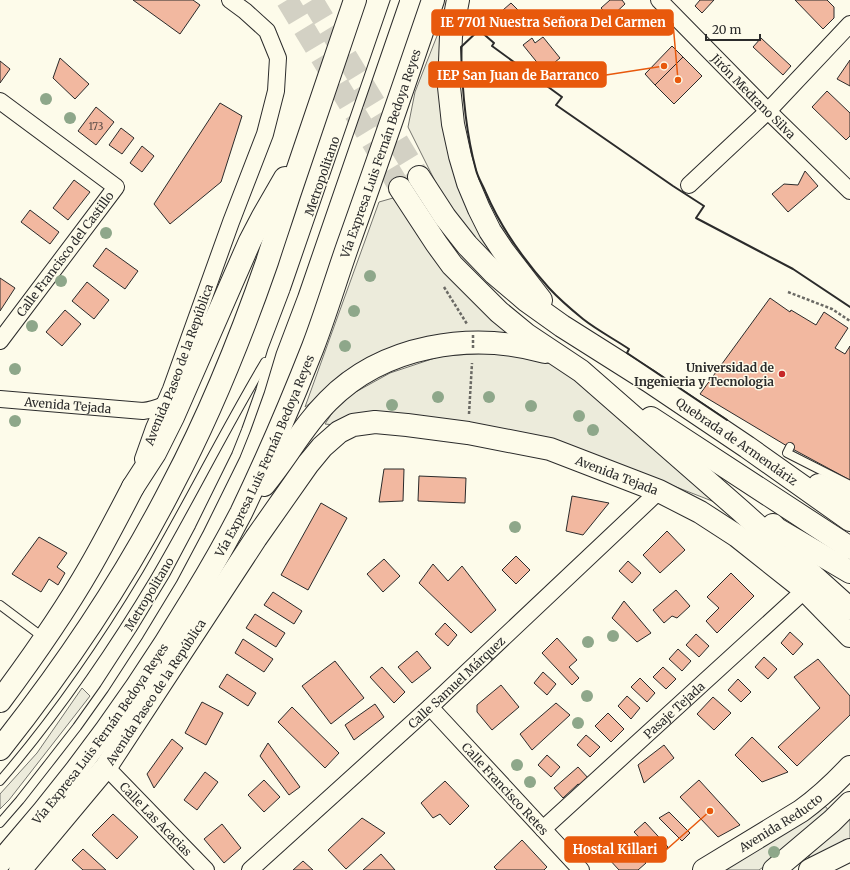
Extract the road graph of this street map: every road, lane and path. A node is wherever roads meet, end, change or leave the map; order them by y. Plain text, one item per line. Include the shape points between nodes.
1 (230, 0) edge
2 (355, 0) edge
3 (433, 0) edge
4 (458, 0) edge
5 (660, 0) edge
6 (394, 2) edge
7 (850, 24) edge
8 (0, 101) edge
9 (768, 111) junction
10 (309, 137) junction
11 (419, 177) tunnel mouth
12 (689, 185) dead end
13 (400, 188) tunnel mouth
14 (850, 191) edge
15 (788, 292) dead end
16 (850, 321) edge
17 (562, 326) junction
18 (473, 334) dead end
19 (0, 341) edge
20 (473, 348) dead end
21 (272, 351) junction
22 (556, 354) junction
23 (472, 363) dead end
24 (580, 371) junction
25 (185, 391) junction
26 (0, 399) edge
27 (164, 404) junction
28 (136, 411) junction
29 (154, 428) junction
30 (340, 432) joint
31 (468, 433) junction
32 (747, 447) junction
33 (790, 447) dead end
34 (715, 460) junction
35 (133, 487) junction
36 (659, 491) junction
37 (847, 495) edge
38 (240, 514) junction
39 (850, 520) edge
40 (850, 548) edge
41 (850, 572) edge
42 (805, 590) junction
43 (0, 605) edge
44 (850, 609) edge
45 (850, 636) edge
46 (45, 638) junction
47 (0, 701) edge
48 (430, 707) junction
49 (0, 749) edge
50 (106, 767) junction
51 (850, 767) edge
52 (0, 781) edge
53 (850, 804) edge
54 (0, 823) edge
55 (543, 829) junction
56 (850, 850) edge
57 (0, 862) edge
58 (20, 870) edge
59 (206, 870) edge
60 (250, 870) edge
61 (581, 870) edge
62 (704, 870) edge
63 (774, 870) edge
64 (810, 870) edge

1 - 27 street, Avenida Paseo de la República via 267,31 278,58 276,91 265,134 230,222 172,389
2 - 10 main road
3 - 38 main road, Vía Expresa Luis Fernán Bedoya Reyes via 313,346 281,425
4 - 17 main road via 451,36 449,87 453,124 468,183 490,231 523,278
5 - 9 street, Jirón Medrano Silva
6 - 21 lane, Metropolitano
7 - 9 street
8 - 19 street, Calle Francisco del Castillo via 116,187
9 - 12 street
9 - 14 street, Jirón Medrano Silva
10 - 25 main road via 250,241
10 - 49 main road via 242,329 208,412 173,486 95,619
11 - 17 main road, Quebrada de Armendáriz via 445,217 488,268
13 - 22 main road via 452,265 498,312
15 - 16 path via 832,309
17 - 32 main road, Quebrada de Armendáriz
18 - 20 path, bridge
21 - 52 lane, Metropolitano via 121,616 63,701
21 - 54 lane, Metropolitano via 236,456 173,579 104,689 49,764
22 - 24 main road
22 - 38 main road via 493,343 467,343 417,350 383,363 349,383 317,412 263,487
23 - 31 path
24 - 34 main road
24 - 44 main road
25 - 27 main road
25 - 35 main road via 155,453
26 - 28 street, Avenida Tejada
27 - 28 street, Avenida Tejada via 151,410
27 - 29 street, Avenida Paseo de la República
28 - 29 street via 147,417
29 - 35 street, Avenida Paseo de la República
30 - 31 main road, Avenida Tejada via 353,425 375,422
30 - 50 main road, Avenida Paseo de la República via 322,447 308,464 260,532
31 - 36 main road, Avenida Tejada via 550,449
32 - 37 main road
32 - 39 main road, Quebrada de Armendáriz
33 - 37 lane via 787,453
34 - 40 main road
34 - 41 main road via 777,529
35 - 46 main road, Avenida Paseo de la República via 90,567
36 - 42 main road, Avenida Tejada via 700,512 737,536
36 - 48 street, Calle Samuel Márquez
38 - 57 main road, Vía Expresa Luis Fernán Bedoya Reyes via 176,627 144,677 62,789
42 - 45 main road, Avenida Tejada
42 - 55 street, Pasaje Tejada
43 - 46 lane
46 - 47 main road, Avenida Paseo de la República
48 - 55 street, Calle Francisco Retes
48 - 60 street, Calle Samuel Márquez
50 - 58 main road, Avenida Paseo de la República
50 - 59 street, Calle Las Acacias
51 - 62 main road, Avenida Reducto via 801,811
53 - 63 main road
55 - 61 street, Calle Francisco Retes
56 - 64 main road

